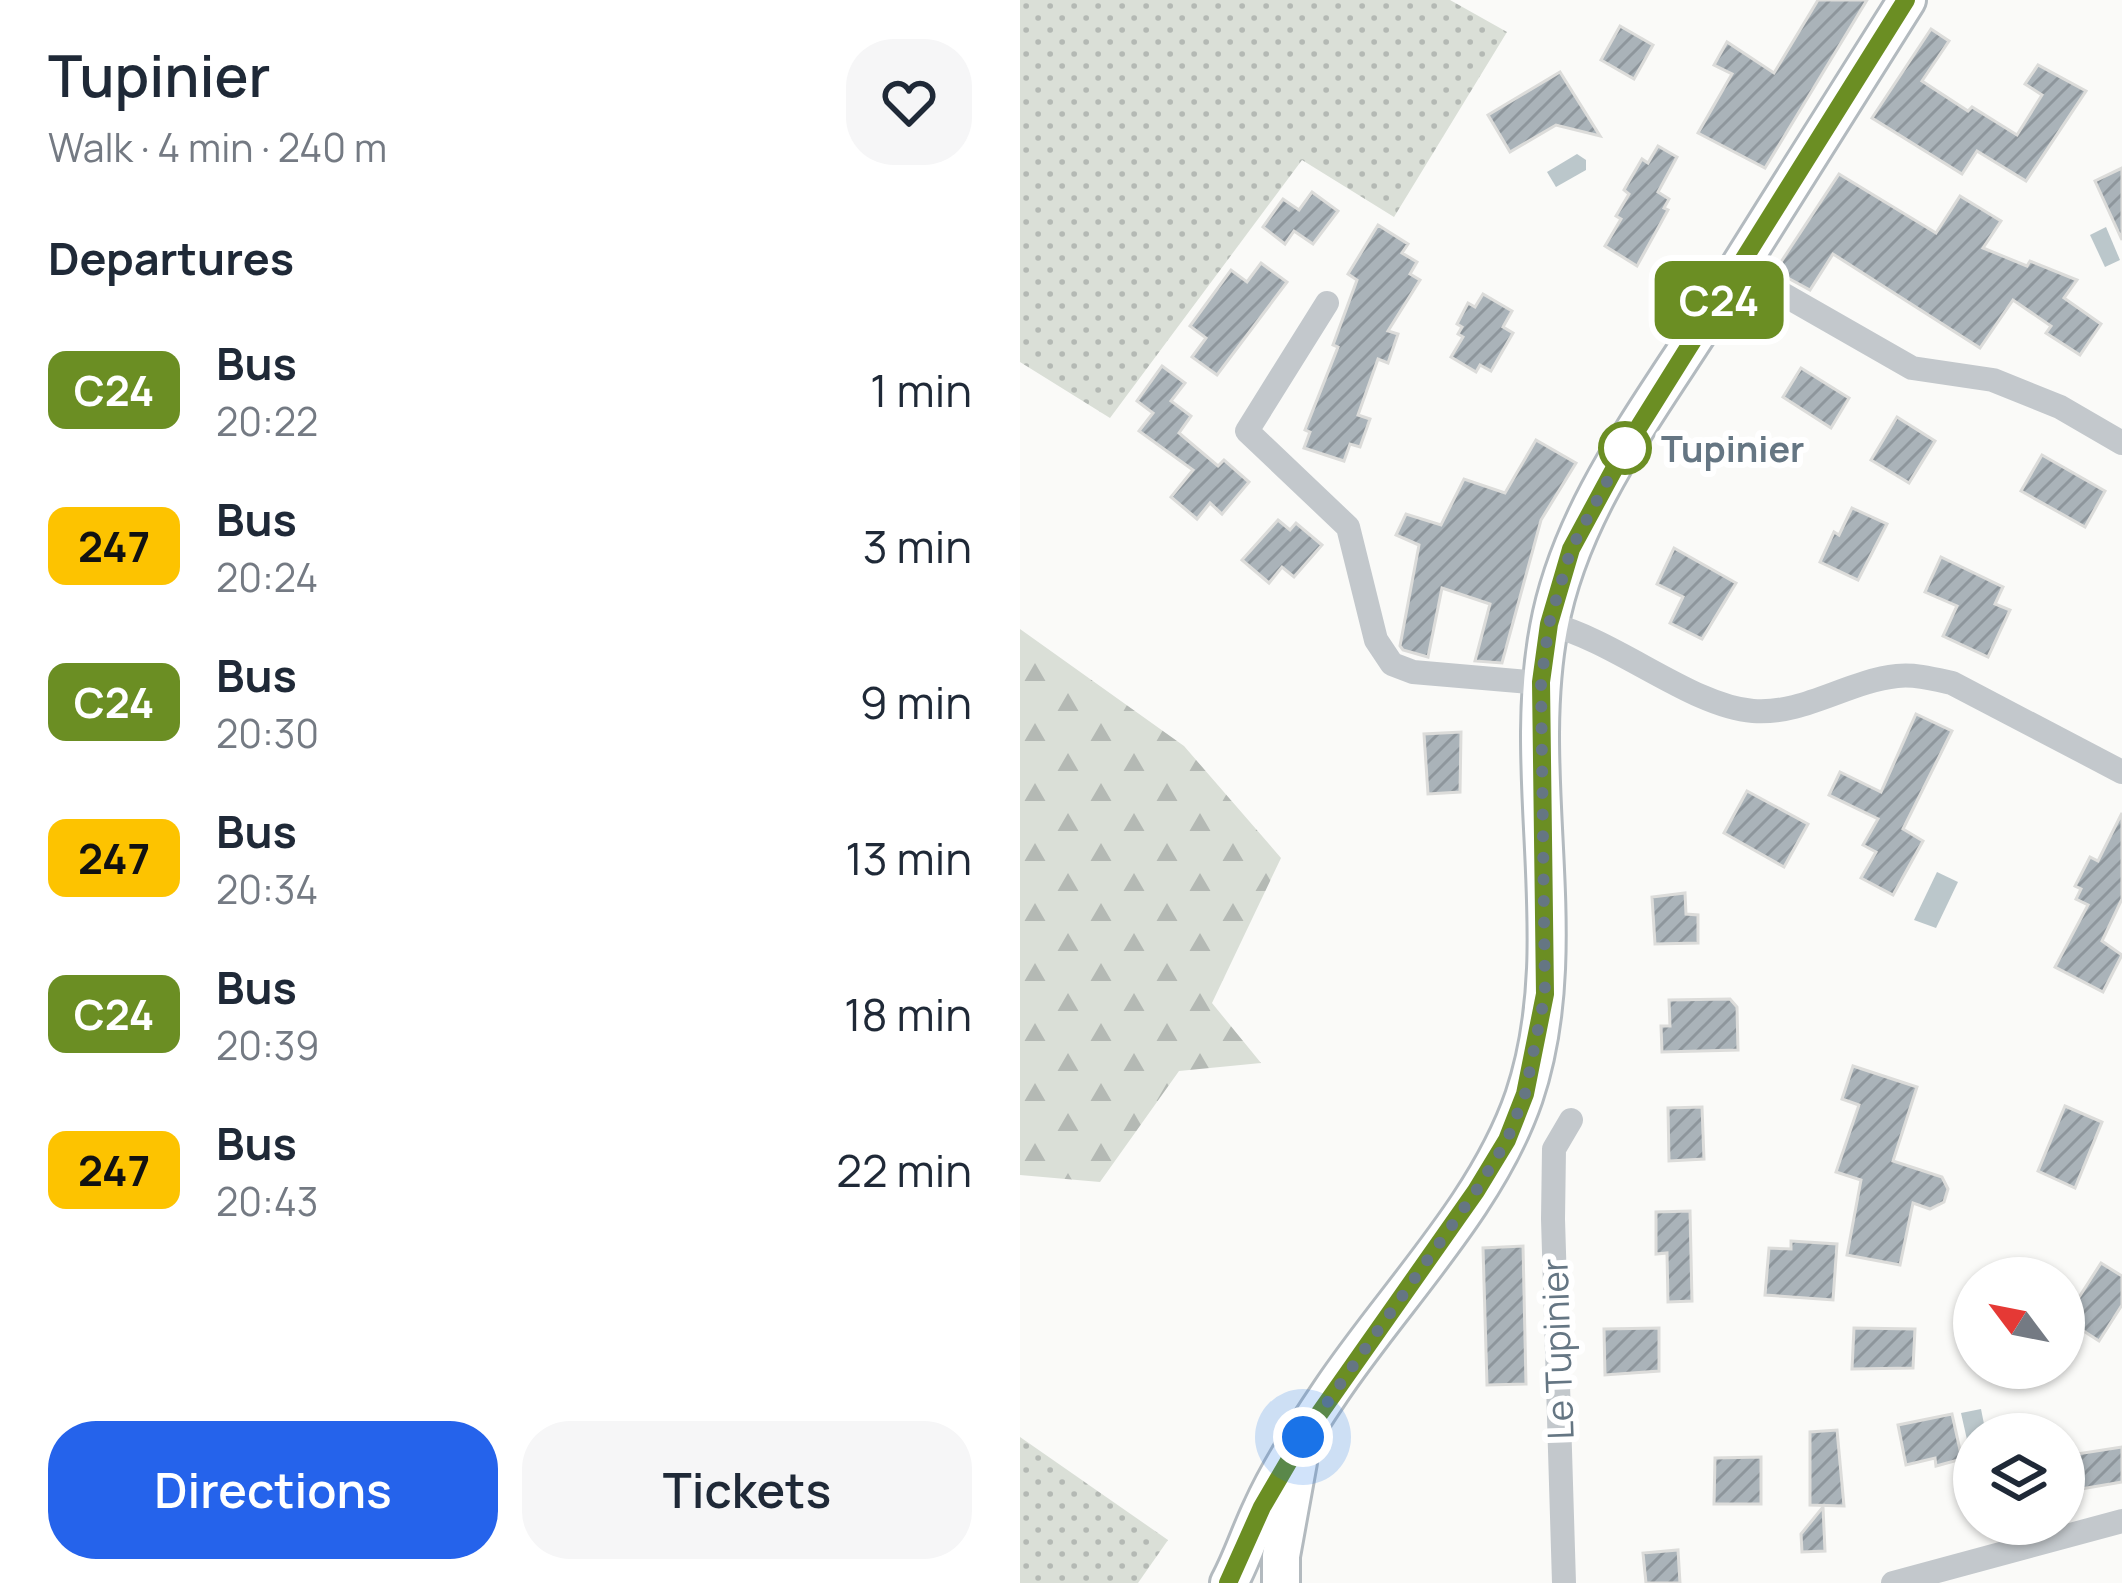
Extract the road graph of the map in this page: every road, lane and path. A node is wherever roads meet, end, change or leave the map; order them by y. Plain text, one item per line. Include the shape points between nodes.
1 (1906, 0) edge
2 (1739, 268) junction
3 (1327, 303) dead end
4 (2122, 443) edge
5 (1549, 624) junction
6 (1541, 682) junction
7 (2122, 772) edge
8 (1571, 1120) dead end
9 (1303, 1437) junction
10 (2122, 1521) edge
11 (1228, 1583) edge
12 (1281, 1583) edge
13 (1564, 1583) edge
14 (1893, 1583) edge

1 - 2 main road
2 - 4 street via 1912,368 1993,380
2 - 5 main road via 1602,486 1571,549
3 - 6 street via 1247,430 1348,527 1376,640 1393,664
5 - 6 main road
5 - 7 street via 1751,711 1783,710 1894,676 1952,683
6 - 9 main road via 1545,994 1525,1094 1476,1191
8 - 13 street, Le Tupinier via 1554,1149 1552,1219
9 - 11 main road
9 - 12 main road
10 - 14 street

